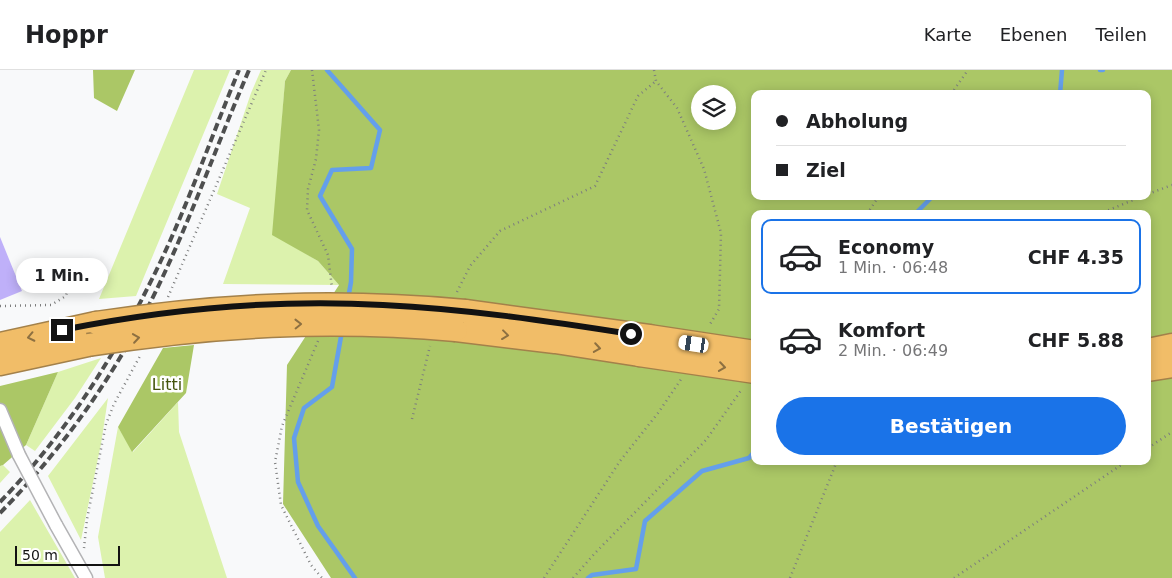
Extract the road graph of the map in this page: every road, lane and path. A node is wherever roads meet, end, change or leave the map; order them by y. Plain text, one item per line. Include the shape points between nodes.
1 (266, 70) edge
2 (968, 70) edge
3 (656, 81) dead end
4 (954, 90) edge
5 (1172, 185) edge
6 (1151, 193) edge
7 (1133, 200) edge
8 (1109, 210) edge
9 (72, 273) dead end
10 (164, 305) dead end
11 (0, 306) edge
12 (459, 311) junction
13 (434, 338) dead end
14 (0, 344) edge
15 (644, 346) junction
16 (1172, 346) edge
17 (143, 349) dead end
18 (1151, 350) edge
19 (751, 352) edge
20 (0, 364) edge
21 (1172, 366) edge
22 (1151, 370) edge
23 (750, 379) edge
24 (0, 410) edge
25 (412, 420) dead end
26 (1172, 432) edge
27 (1151, 446) edge
28 (835, 465) edge
29 (1121, 465) edge
30 (84, 575) edge
31 (574, 578) edge
32 (790, 578) edge
33 (954, 578) edge

1 - 10 path
2 - 4 path
3 - 12 path via 638,96 595,186 500,231 470,266
5 - 6 path
7 - 8 path
9 - 11 path via 66,296 51,305
12 -> 14 highway, bridge via 380,304 306,304 181,312 96,323
12 - 15 highway via 561,323
20 -> 12 highway, bridge via 88,345 179,332 261,325 354,324
13 - 25 path
15 - 19 highway, bridge
15 -> 23 highway, bridge
16 - 18 highway
17 - 30 path via 106,424 87,519
21 - 22 highway
23 - 31 path via 706,440
24 - 30 street, bridge
26 - 27 path
28 - 32 path
29 - 33 path

